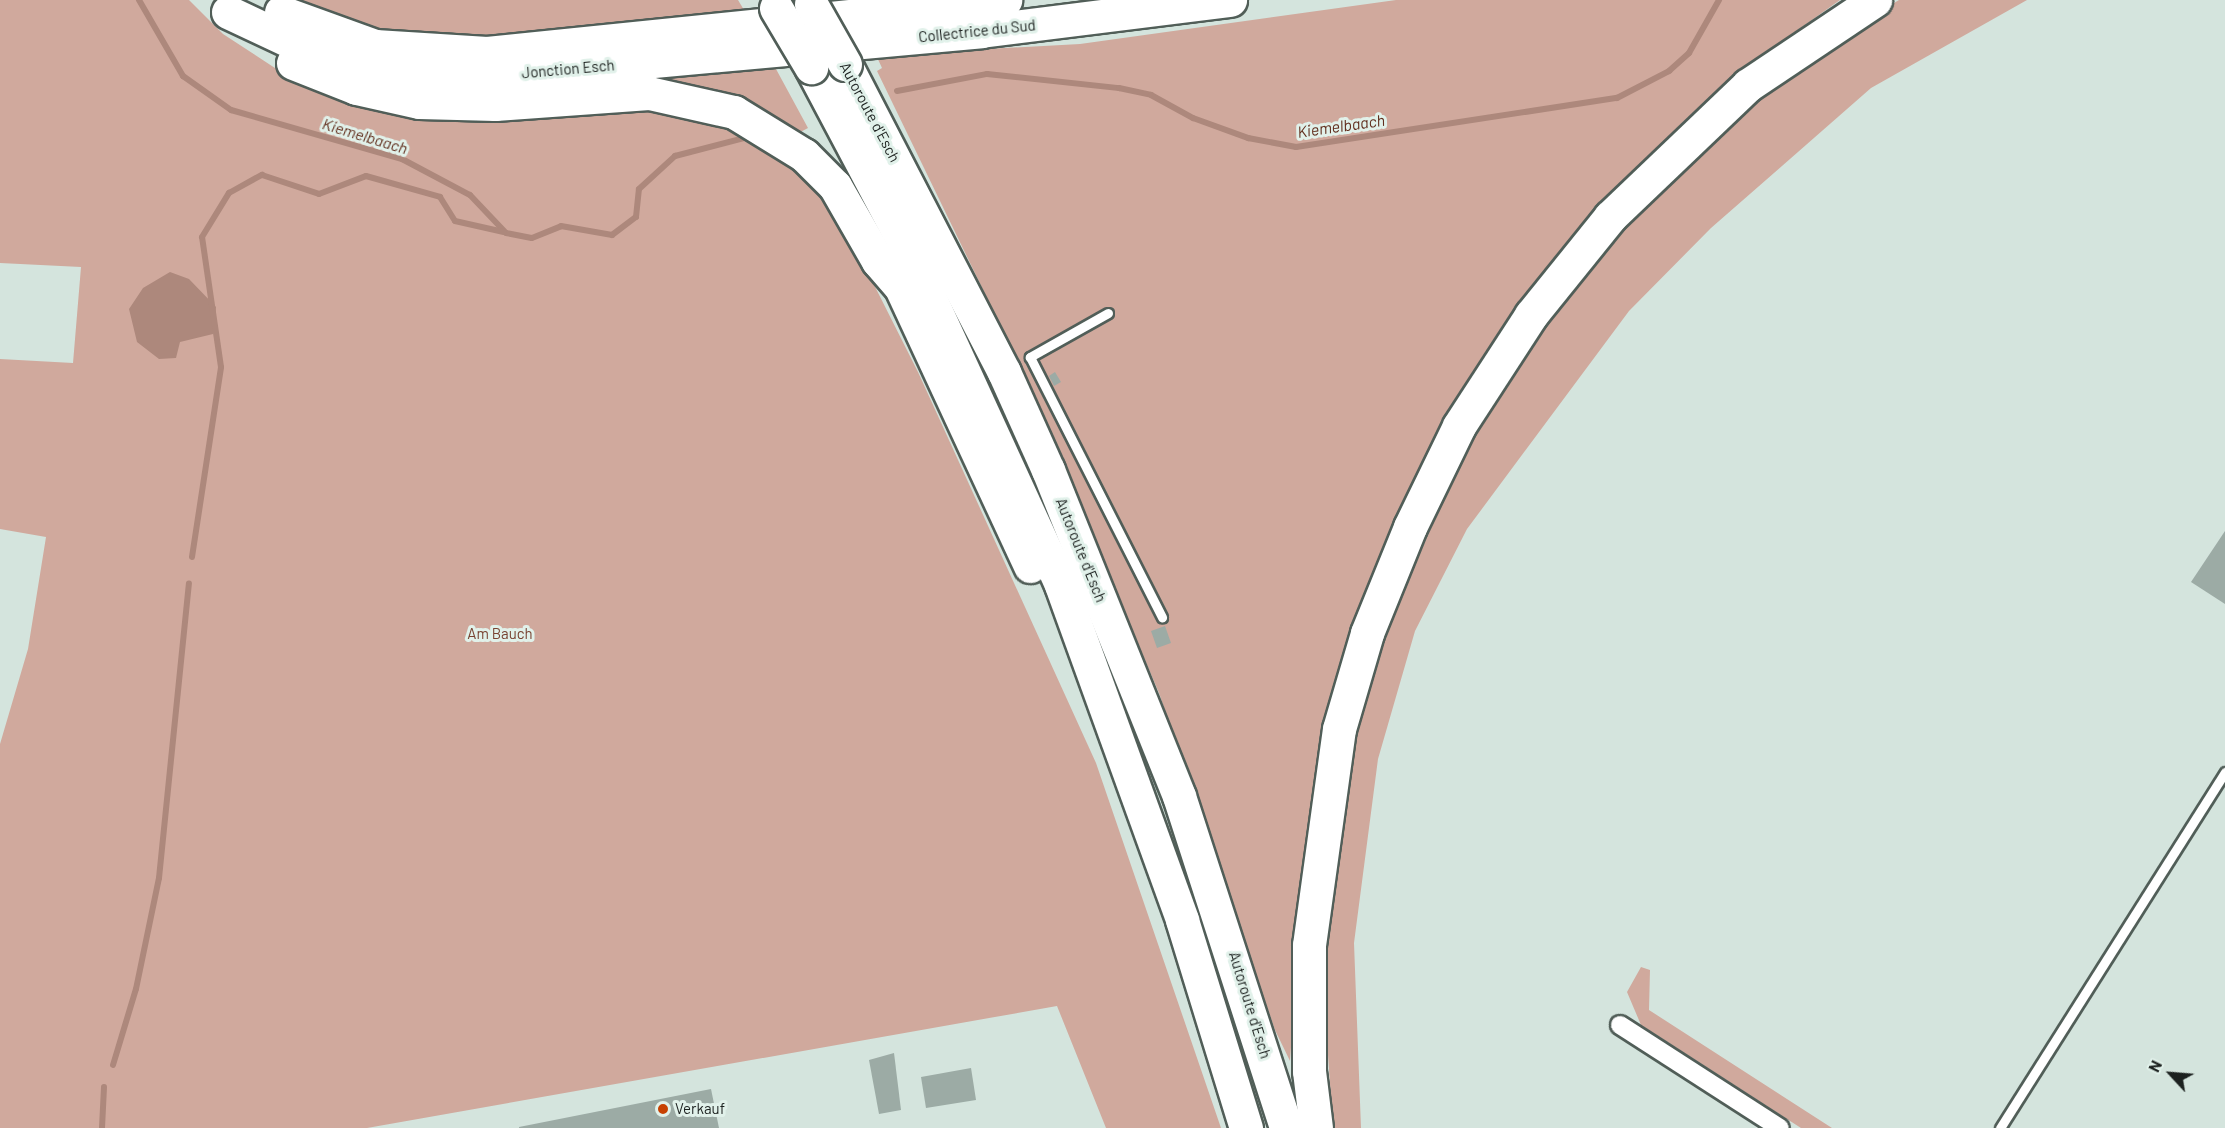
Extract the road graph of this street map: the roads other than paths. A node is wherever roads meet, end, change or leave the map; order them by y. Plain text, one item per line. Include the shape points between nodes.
1 (259, 0) edge
2 (1005, 0) edge
3 (1230, 0) edge
4 (1875, 0) edge
5 (810, 2) edge
6 (762, 4) edge
7 (221, 6) edge
8 (723, 56) joint
9 (799, 68) junction
10 (898, 285) junction
11 (1108, 313) dead end
12 (1017, 365) junction
13 (1162, 618) dead end
14 (2225, 772) edge
15 (1134, 784) junction
16 (1620, 1025) dead end
17 (1246, 1128) edge
18 (1286, 1128) edge
19 (1316, 1128) edge
20 (1780, 1128) edge
21 (2000, 1128) edge

1 - 2 highway via 291,18 375,46 487,53
3 - 8 highway, Collectrice du Sud
4 - 19 highway via 1748,85 1610,217 1531,315 1459,426 1376,612 1339,729 1309,945 1309,1060
5 - 12 highway, Autoroute d'Esch, bridge
6 - 9 highway, Autoroute d'Esch, bridge
7 - 8 highway, Jonction Esch via 315,52 412,72 490,76
7 - 10 highway via 246,33 283,58 319,76 386,97 495,104 649,93 734,112 804,155 835,186 878,261
9 - 10 highway
9 - 15 highway, Autoroute d'Esch via 907,248 1004,451 1062,585
10 - 15 highway
11 - 12 lane
12 - 13 lane
12 - 18 highway, Autoroute d'Esch via 1179,796
14 - 21 lane
15 - 17 highway, Autoroute d'Esch
16 - 20 street

